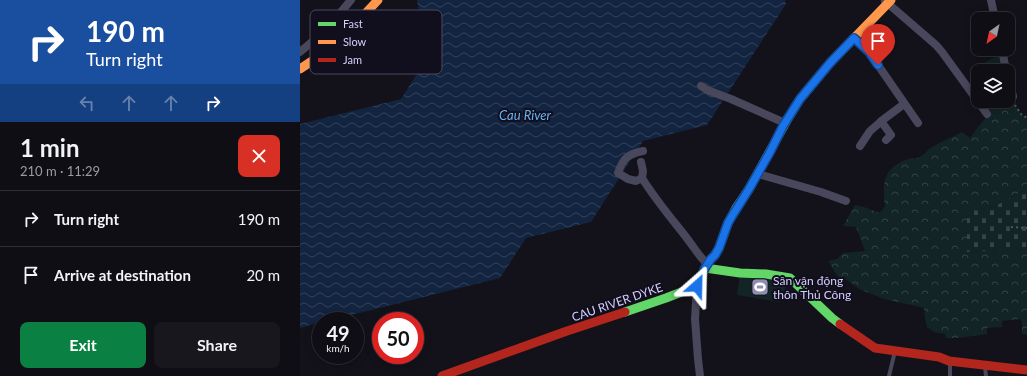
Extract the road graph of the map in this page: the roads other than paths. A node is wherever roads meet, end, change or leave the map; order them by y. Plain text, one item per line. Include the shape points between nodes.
1 (351, 0) edge
2 (378, 0) edge
3 (991, 0) edge
4 (888, 1) edge
5 (343, 10) edge
6 (369, 10) edge
7 (994, 12) edge
8 (854, 38) junction
9 (310, 44) edge
10 (300, 52) edge
11 (310, 62) edge
12 (300, 69) edge
13 (701, 86) dead end
14 (904, 104) junction
15 (987, 114) dead end
16 (881, 121) junction
17 (785, 123) junction
18 (918, 124) dead end
19 (886, 140) dead end
20 (860, 146) dead end
21 (643, 151) dead end
22 (641, 162) dead end
23 (758, 174) junction
24 (642, 178) junction
25 (846, 201) dead end
26 (706, 266) junction
27 (697, 286) junction
28 (895, 350) junction
29 (949, 360) junction
30 (985, 364) junction
31 (1027, 370) edge
32 (442, 376) edge
33 (700, 376) edge
34 (889, 376) edge
35 (950, 376) edge
36 (986, 376) edge

1 - 5 street
2 - 6 main road
3 - 7 street
4 - 8 main road
4 - 15 street via 936,45
8 - 14 street via 869,52
8 - 17 main road via 800,99
9 - 10 street
11 - 12 main road
13 - 17 street
14 - 16 street
14 - 18 street
16 - 19 street via 891,135
16 - 20 street
17 - 23 main road
21 - 24 street via 632,153 625,159 618,173 636,181
22 - 24 street
23 - 25 street
23 - 26 main road via 728,223 719,248
24 - 26 street
26 - 27 main road
26 - 28 main road via 740,273 790,278 832,318 875,348
27 - 32 main road, CAU RIVER DYKE
27 - 33 street via 695,319
28 - 29 main road
28 - 34 lane
29 - 30 main road
29 - 35 lane
30 - 31 main road
30 - 36 lane

